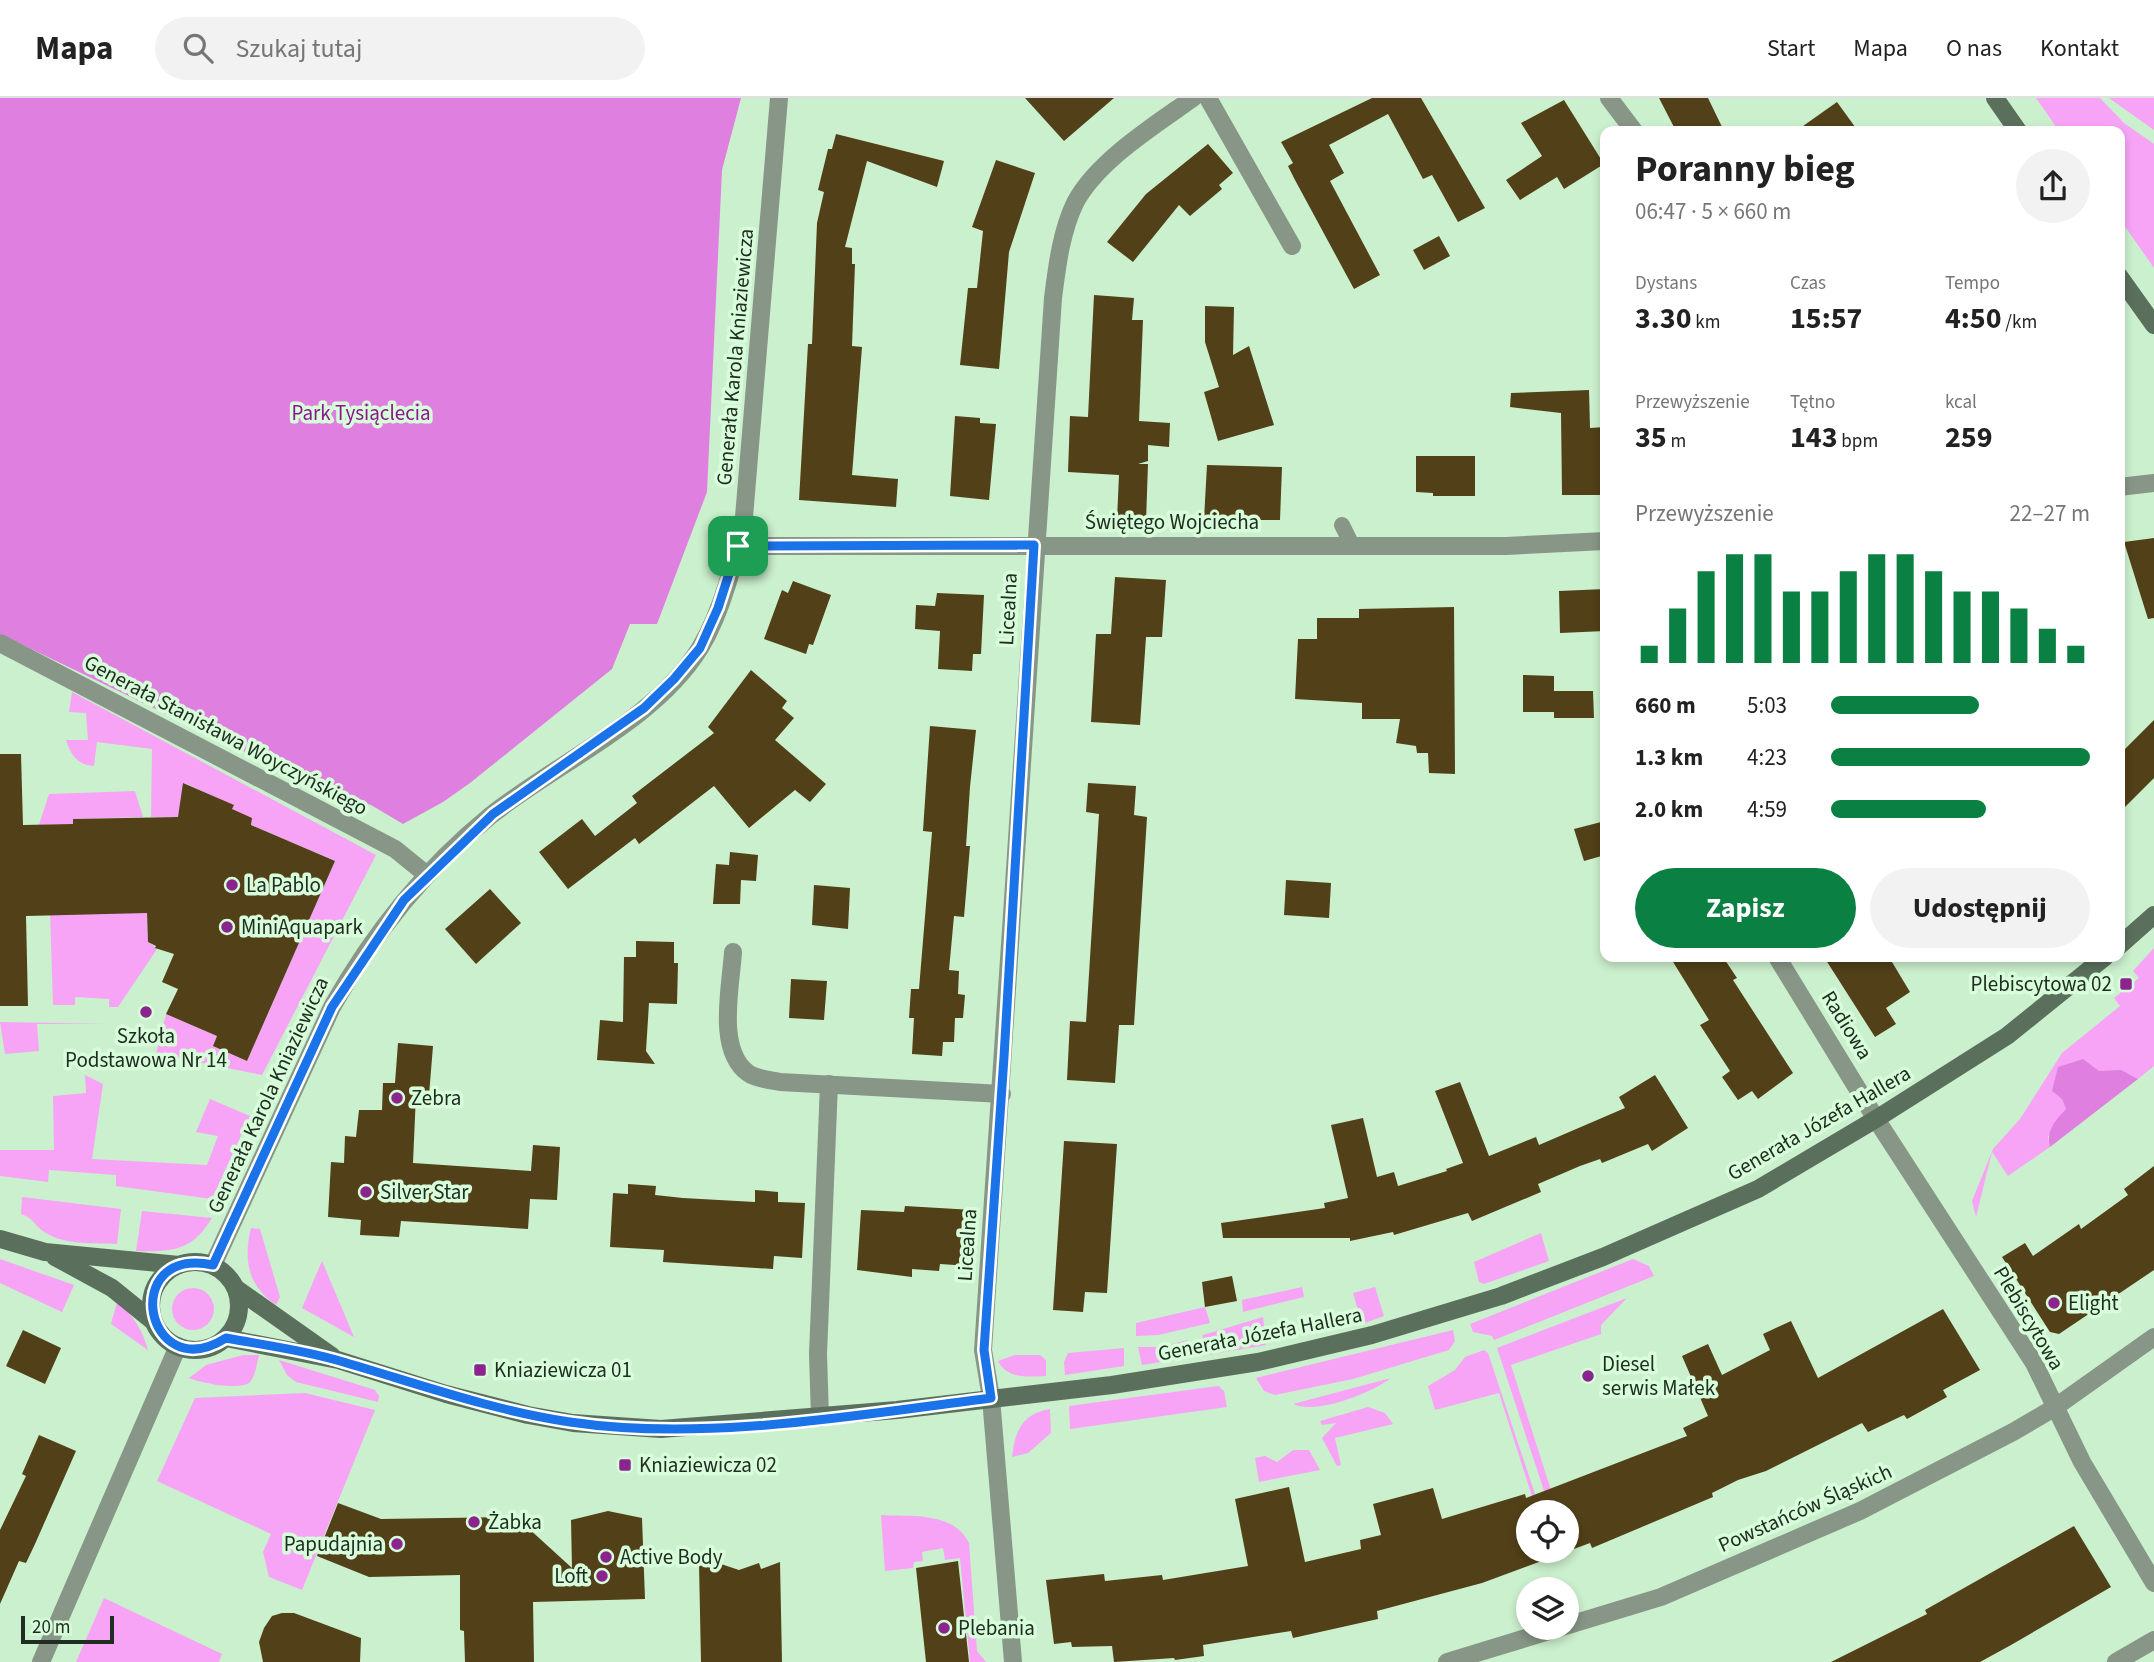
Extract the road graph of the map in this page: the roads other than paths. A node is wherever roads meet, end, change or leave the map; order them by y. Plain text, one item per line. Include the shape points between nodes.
1 (779, 98) edge
2 (1193, 98) edge
3 (1208, 98) edge
4 (1609, 98) edge
5 (1995, 98) edge
6 (1630, 126) edge
7 (2015, 126) edge
8 (1292, 246) dead end
9 (2125, 284) edge
10 (2154, 325) edge
11 (2154, 483) edge
12 (2125, 486) edge
13 (1342, 525) dead end
14 (1600, 541) edge
15 (1034, 545) junction
16 (1352, 545) junction
17 (738, 546) junction
18 (0, 643) edge
19 (427, 875) junction
20 (2154, 915) edge
21 (2125, 941) edge
22 (733, 952) dead end
23 (1780, 962) edge
24 (2099, 962) edge
25 (829, 1084) junction
26 (1002, 1094) junction
27 (1876, 1119) junction
28 (0, 1240) edge
29 (45, 1252) junction
30 (179, 1265) junction
31 (213, 1265) junction
32 (237, 1289) junction
33 (154, 1322) junction
34 (2154, 1337) edge
35 (226, 1338) junction
36 (178, 1346) junction
37 (338, 1360) junction
38 (991, 1398) junction
39 (2054, 1408) junction
40 (820, 1418) junction
41 (2154, 1583) edge
42 (2154, 1640) edge
43 (41, 1662) edge
44 (1013, 1662) edge
45 (1447, 1662) edge
46 (2116, 1662) edge

1 - 17 street, Generała Karola Kniaziewicza via 747,494
2 - 15 street, Licealna via 1145,131 1094,178 1076,202 1066,229 1053,298
3 - 8 street
4 - 6 street
5 - 7 street
9 - 10 street
11 - 12 street
13 - 16 lane
14 - 16 street, Świętego Wojciecha
15 - 16 street, Świętego Wojciecha
15 - 17 street, Świętego Wojciecha
15 - 26 street, Licealna
17 - 19 street, Generała Karola Kniaziewicza via 700,648 674,679 644,708 493,814
18 - 19 street, Generała Stanisława Woyczyńskiego via 396,849
19 - 31 street, Generała Karola Kniaziewicza via 404,900 332,1007
20 - 21 street
22 - 25 street via 732,1054 749,1074 780,1082
23 - 27 street, Radiowa
24 - 27 street, Generała Józefa Hallera via 2007,1036
25 - 26 street
25 - 40 street via 818,1354
26 - 38 street, Licealna via 984,1350
27 - 38 street, Generała Józefa Hallera via 1758,1189 1591,1262 1475,1305 1362,1338 1246,1364
27 - 39 street, Plebiscytowa via 2034,1363
28 - 29 street
29 - 30 street
29 - 33 street via 112,1288
30 - 31 street
30 - 33 street via 164,1274 155,1288
31 - 32 street
32 - 35 street via 240,1306
32 - 37 street, Generała Józefa Hallera
33 - 36 street via 163,1336
34 - 39 street, Powstańców Śląskich
35 - 36 street via 195,1350
35 - 37 street, Generała Józefa Hallera
36 - 43 street
37 - 40 street, Generała Józefa Hallera via 446,1394 572,1423 661,1429
38 - 40 street, Generała Józefa Hallera
38 - 44 street, Licealna
39 - 41 street, Plebiscytowa
39 - 45 street, Powstańców Śląskich via 1860,1511 1661,1597
42 - 46 street

